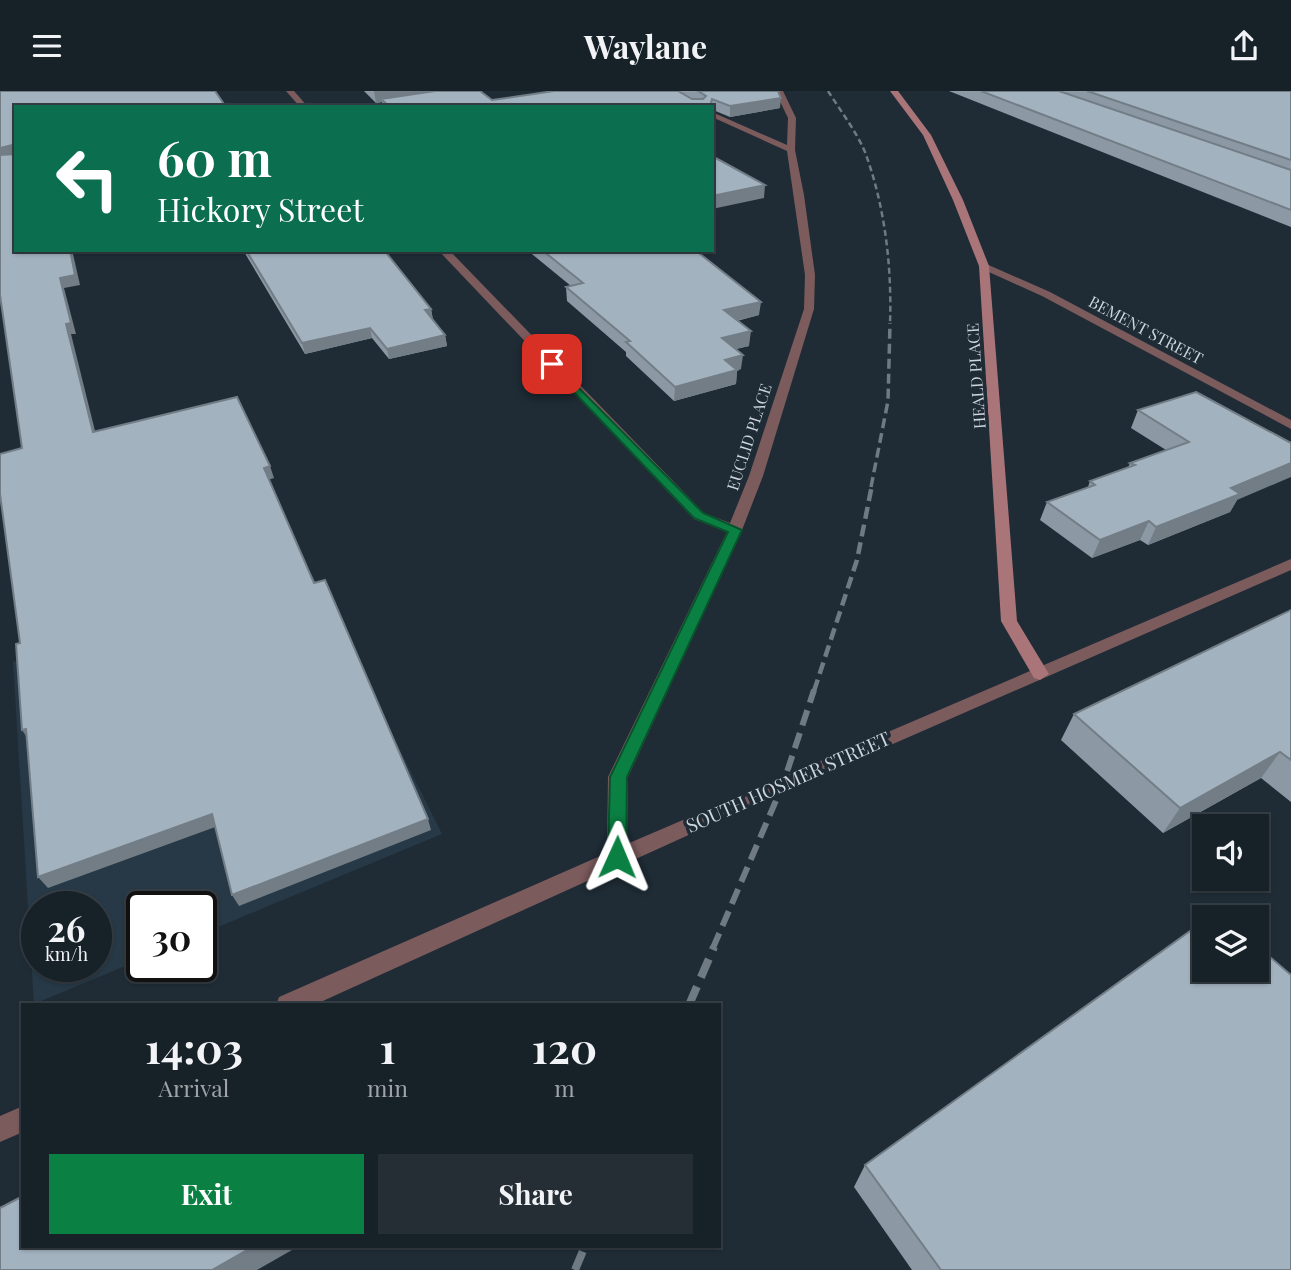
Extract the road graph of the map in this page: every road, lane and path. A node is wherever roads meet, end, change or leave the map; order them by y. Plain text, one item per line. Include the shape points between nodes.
1 (290, 91) edge
2 (779, 91) edge
3 (894, 91) edge
4 (413, 101) edge
5 (302, 105) edge
6 (386, 105) edge
7 (714, 115) edge
8 (791, 149) junction
9 (445, 252) edge
10 (984, 266) junction
11 (1291, 425) edge
12 (735, 530) junction
13 (1291, 564) edge
14 (1040, 674) junction
15 (617, 857) junction
16 (291, 1003) edge
17 (21, 1120) edge
18 (0, 1129) edge

1 - 5 street
2 - 8 street, EUCLID PLACE via 792,118
3 - 10 street, HEALD PLACE via 927,135
4 - 6 street
7 - 8 street
8 - 12 street, EUCLID PLACE via 810,275 809,309
9 - 12 street via 699,516
10 - 11 street, BEMENT STREET via 1046,294
10 - 14 street, HEALD PLACE via 1010,621
12 - 15 street, EUCLID PLACE via 618,777
13 - 14 street, SOUTH HOSMER STREET
14 - 15 street, SOUTH HOSMER STREET
15 - 16 street, SOUTH HOSMER STREET
17 - 18 street

